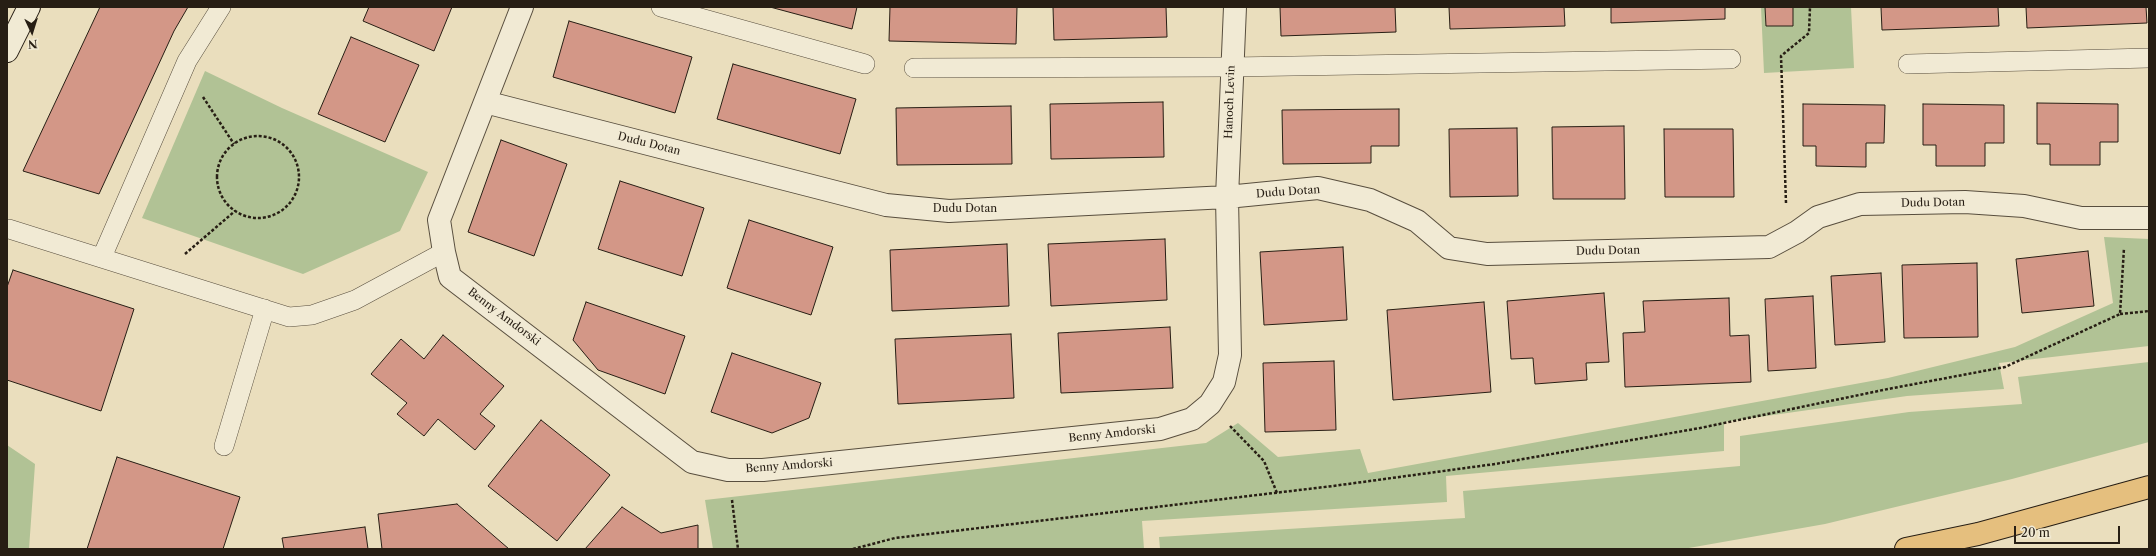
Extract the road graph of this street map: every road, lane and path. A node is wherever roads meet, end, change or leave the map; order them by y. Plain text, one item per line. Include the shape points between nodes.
1 (30, 7) edge
2 (221, 7) edge
3 (522, 7) edge
4 (661, 7) edge
5 (1235, 7) edge
6 (1810, 7) edge
7 (7, 51) edge
8 (2149, 58) edge
9 (1730, 60) dead end
10 (865, 64) dead end
11 (1908, 64) dead end
12 (1231, 67) junction
13 (184, 68) junction
14 (914, 68) dead end
15 (485, 102) junction
16 (234, 144) junction
17 (1227, 197) junction
18 (235, 211) junction
19 (2126, 218) junction
20 (2149, 218) edge
21 (9, 229) dead end
22 (1788, 237) junction
23 (444, 252) junction
24 (102, 257) junction
25 (159, 276) junction
26 (265, 309) junction
27 (2149, 311) edge
28 (2120, 314) junction
29 (1210, 404) junction
30 (224, 446) dead end
31 (728, 470) junction
32 (2149, 487) edge
33 (1277, 493) junction
34 (738, 549) edge
35 (853, 549) edge
36 (1906, 549) edge

1 - 7 street
2 - 13 lane
3 - 15 street, Benny Amdorski
4 - 10 lane
5 - 12 street, Hanoch Levin
6 - 22 path via 1809,33 1781,56
8 - 11 lane
9 - 12 lane
12 - 14 lane
12 - 17 street, Hanoch Levin
13 - 16 path
13 - 24 lane
15 - 17 street, Dudu Dotan via 886,205 949,211
15 - 23 street, Benny Amdorski via 439,220
16 - 18 path via 225,152 217,177 219,190 225,202
16 - 18 path via 259,135 273,138 285,145 294,156 299,170 299,184 286,208 274,215 259,218 247,217
17 - 22 street, Dudu Dotan via 1318,188 1370,200 1418,221 1449,248 1487,254 1769,247
17 - 29 street, Benny Amdorski via 1230,355 1224,382
18 - 25 path
19 - 20 street, Dudu Dotan
19 - 22 street, Dudu Dotan via 2081,218 2024,206 1964,202 1860,204 1818,217
19 - 28 path
21 - 24 lane
23 - 26 lane via 355,300 312,315 289,317
23 - 31 street, Benny Amdorski via 450,276 692,462
24 - 25 lane
25 - 26 lane
26 - 30 lane
27 - 28 path
28 - 33 path via 2005,367 1700,428 1503,463
29 - 31 street, Benny Amdorski via 1192,419 1160,429 763,470
29 - 33 path via 1264,461
31 - 34 path
32 - 36 highway via 1978,534
33 - 35 path via 895,538

